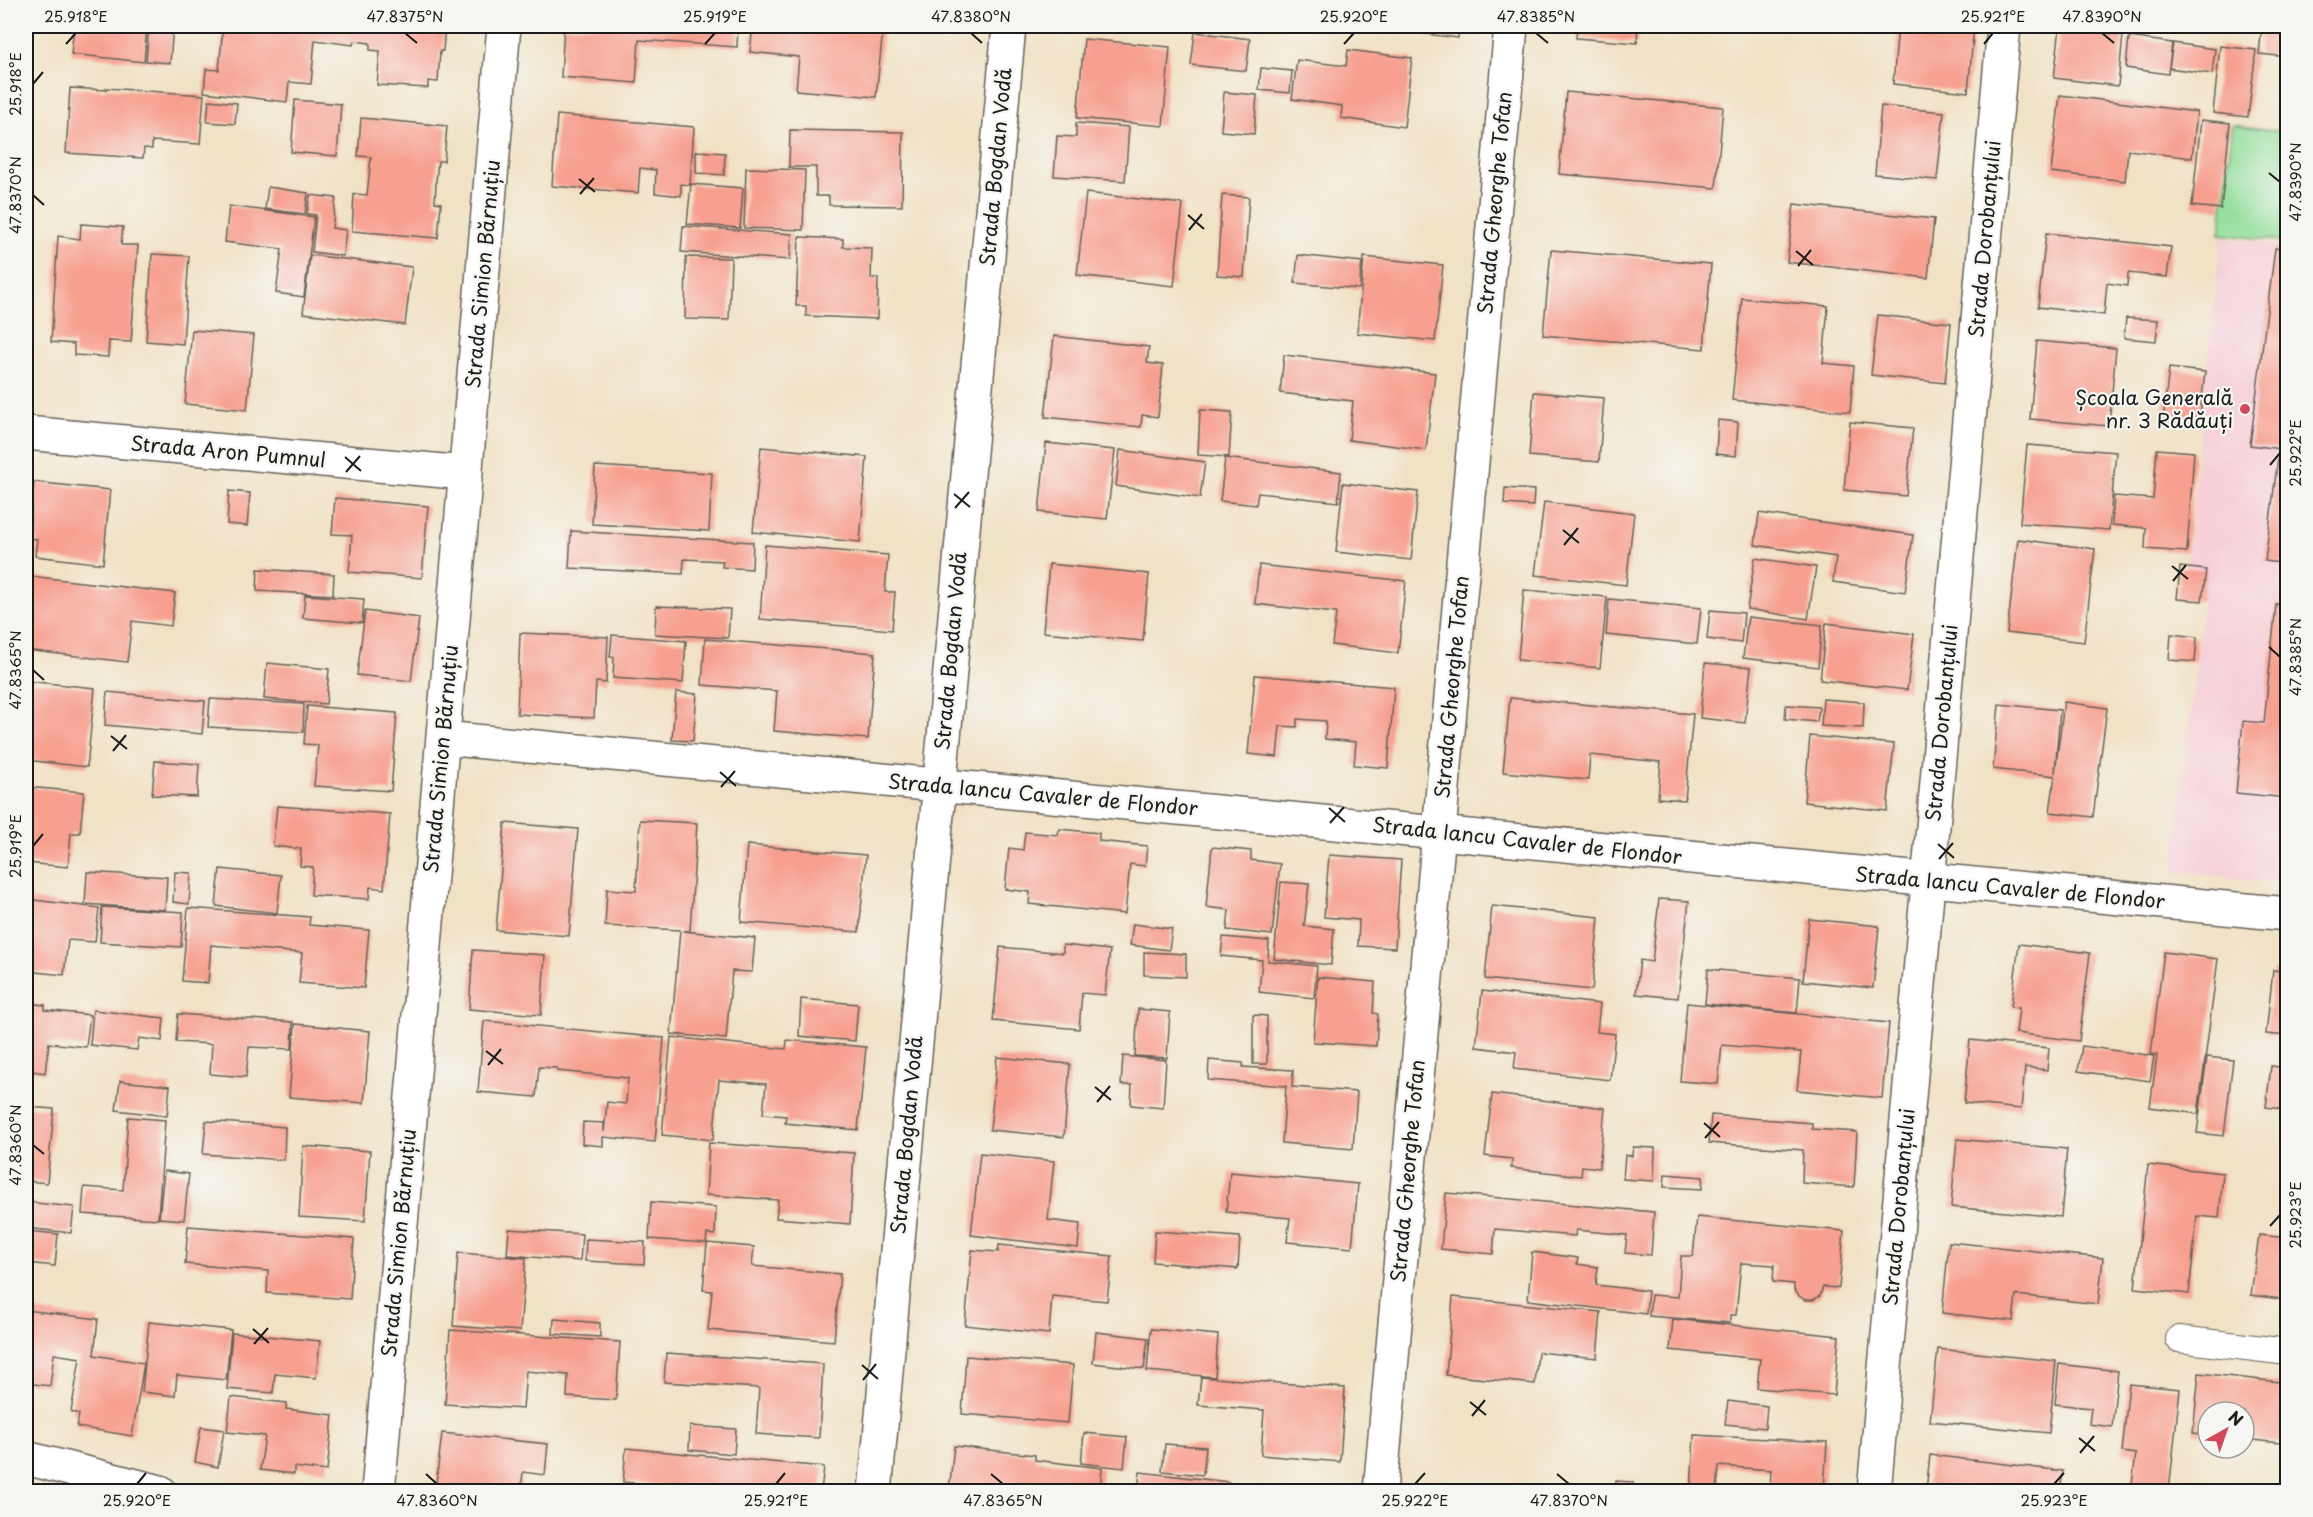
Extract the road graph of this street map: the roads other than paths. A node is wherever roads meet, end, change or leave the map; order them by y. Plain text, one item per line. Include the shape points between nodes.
1 (504, 26) edge
2 (1009, 26) edge
3 (1511, 26) edge
4 (2004, 26) edge
5 (26, 433) edge
6 (466, 473) junction
7 (443, 738) junction
8 (939, 785) junction
9 (1438, 833) junction
10 (1928, 880) junction
11 (2288, 914) edge
12 (2179, 1340) dead end
13 (2288, 1352) edge
14 (26, 1458) edge
15 (160, 1491) edge
16 (378, 1491) edge
17 (875, 1491) edge
18 (1380, 1491) edge
19 (1874, 1491) edge

1 - 6 street, Strada Simion Bărnuțiu
2 - 8 street, Strada Bogdan Vodă
3 - 9 street, Strada Gheorghe Tofan
4 - 10 street, Strada Dorobanțului
5 - 6 street, Strada Aron Pumnul
6 - 7 street, Strada Simion Bărnuțiu
7 - 8 street, Strada Iancu Cavaler de Flondor
7 - 16 street, Strada Simion Bărnuțiu
8 - 9 street, Strada Iancu Cavaler de Flondor
8 - 17 street, Strada Bogdan Vodă
9 - 10 street, Strada Iancu Cavaler de Flondor
9 - 18 street, Strada Gheorghe Tofan
10 - 11 street, Strada Iancu Cavaler de Flondor
10 - 19 street, Strada Dorobanțului
12 - 13 lane
14 - 15 street

